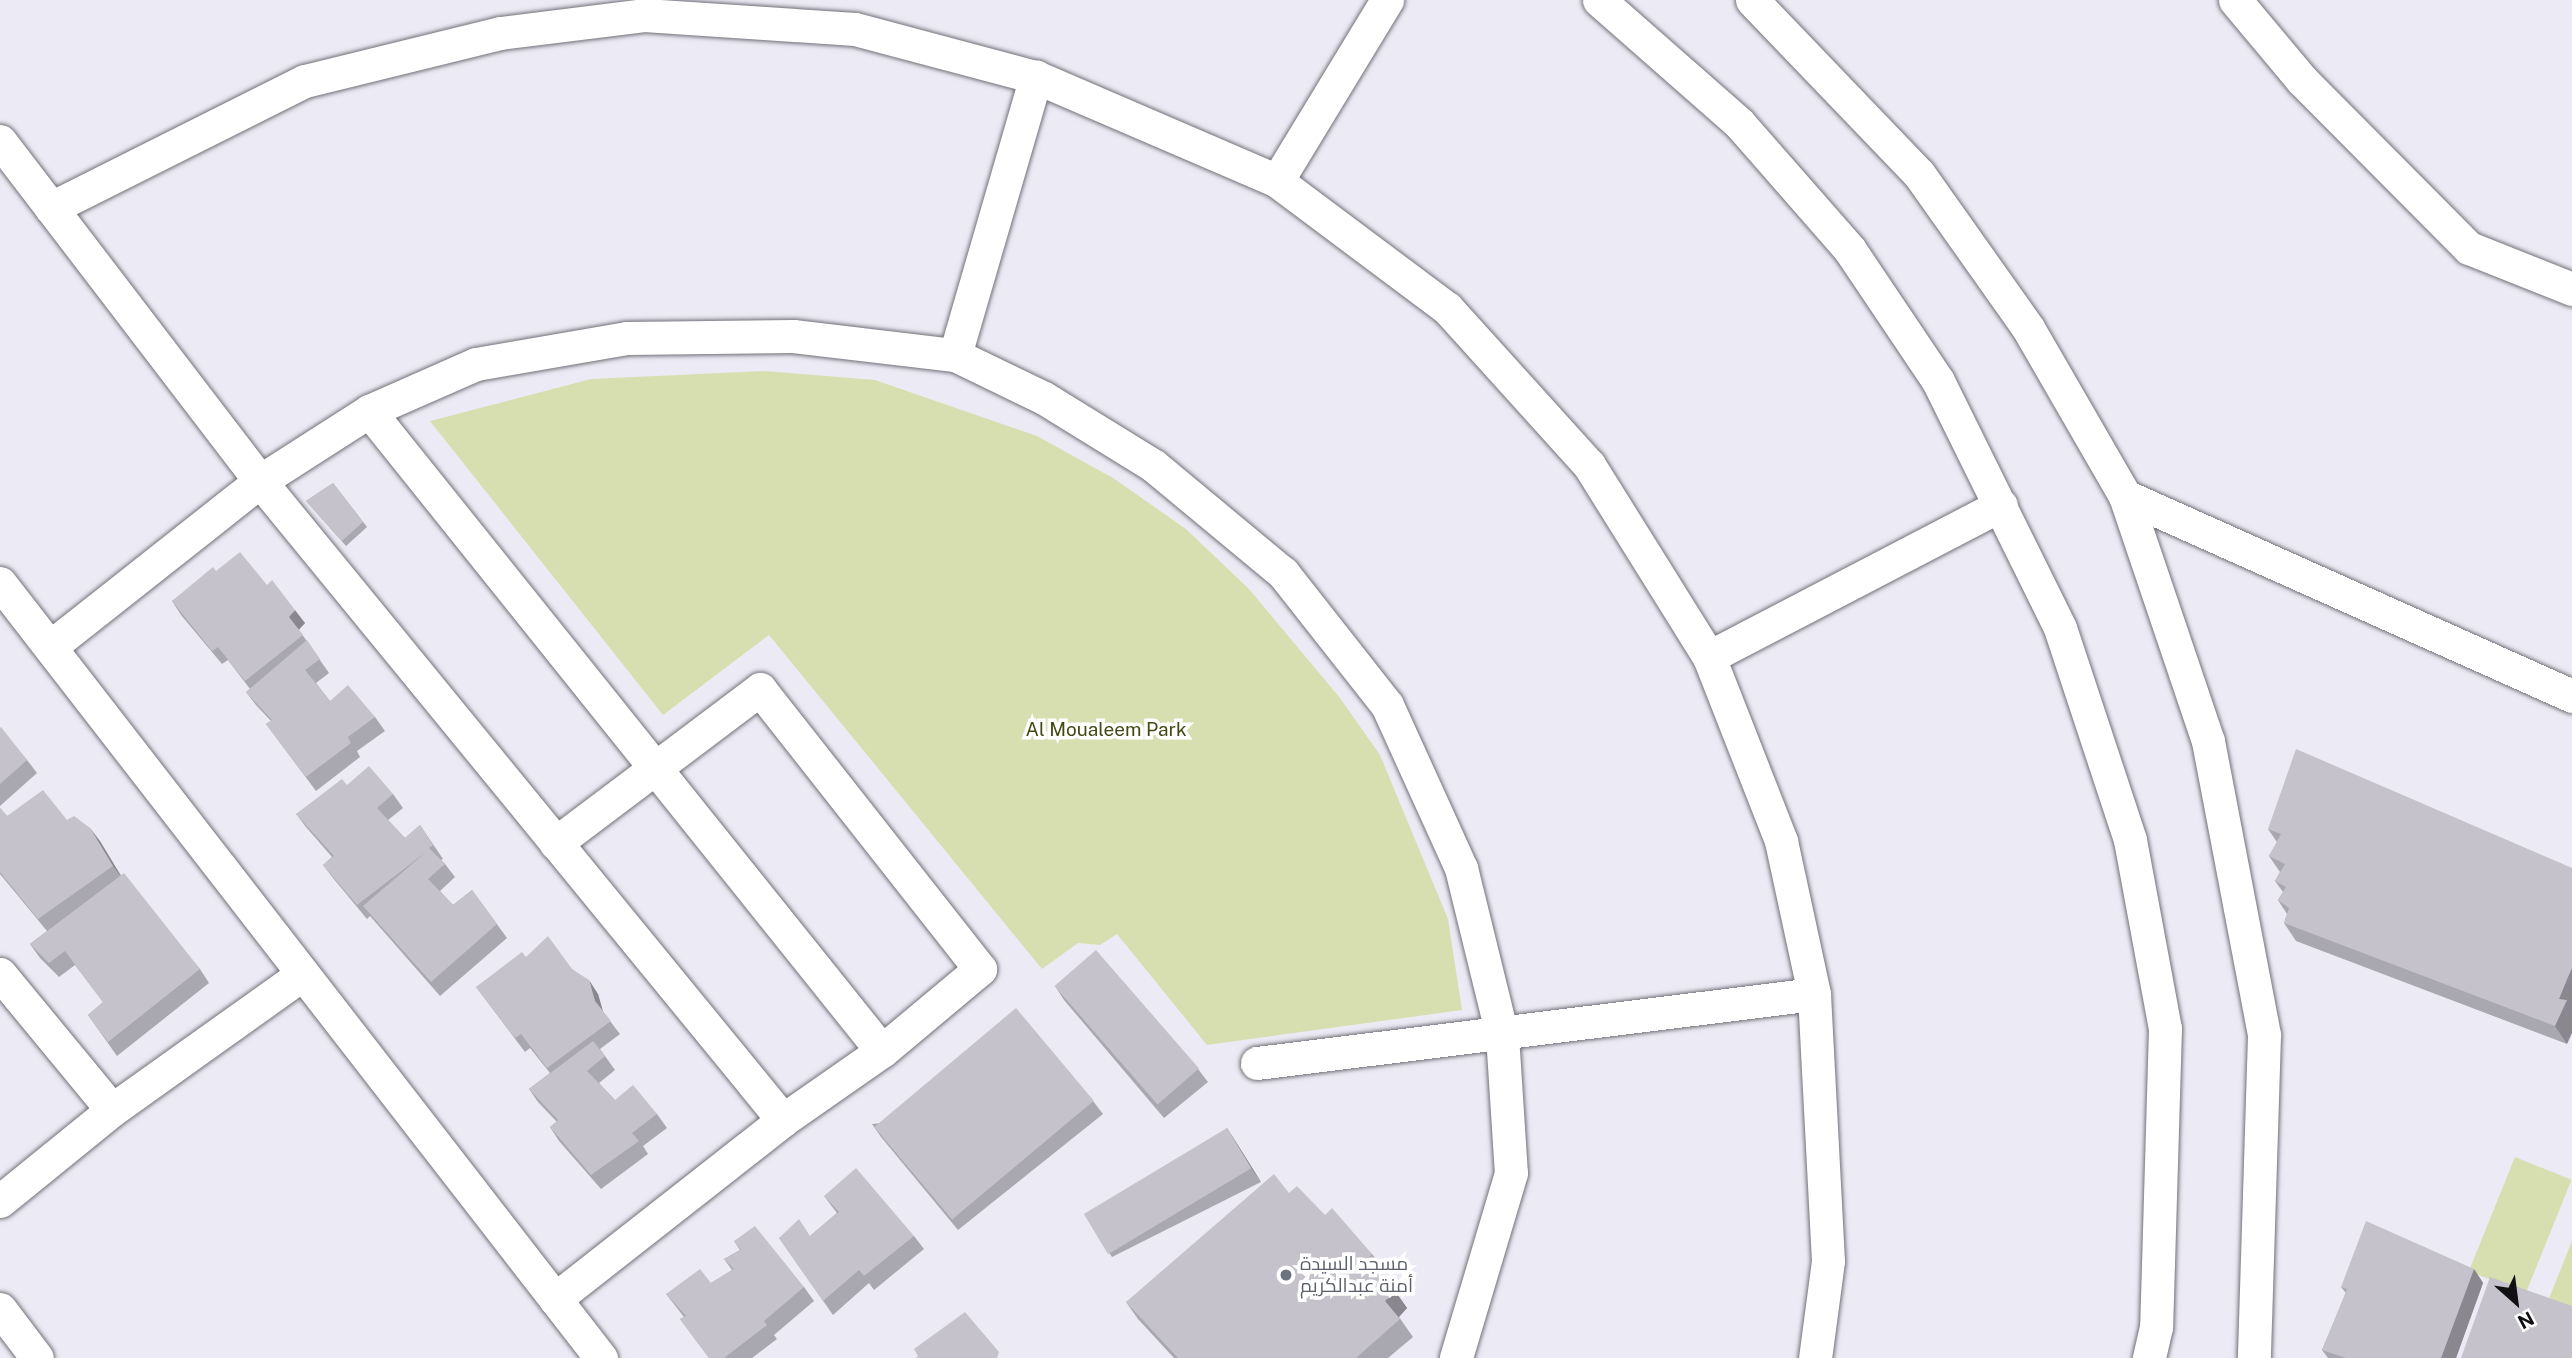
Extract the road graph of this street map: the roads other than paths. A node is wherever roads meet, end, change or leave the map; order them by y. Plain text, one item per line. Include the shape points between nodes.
1 (1387, 0) edge
2 (1599, 0) edge
3 (1752, 0) edge
4 (2235, 0) edge
5 (643, 8) edge
6 (1035, 77) junction
7 (0, 141) edge
8 (1277, 181) junction
9 (51, 208) junction
10 (2572, 289) edge
11 (955, 355) junction
12 (369, 411) junction
13 (260, 481) junction
14 (2125, 496) junction
15 (2001, 505) junction
16 (0, 583) edge
17 (50, 647) junction
18 (1709, 657) junction
19 (2572, 696) edge
20 (656, 768) junction
21 (556, 844) junction
22 (0, 974) edge
23 (303, 974) junction
24 (1814, 994) junction
25 (1502, 1035) junction
26 (883, 1051) junction
27 (1257, 1063) dead end
28 (112, 1110) junction
29 (783, 1120) junction
30 (0, 1200) edge
31 (555, 1298) junction
32 (0, 1309) edge
33 (37, 1358) edge
34 (601, 1358) edge
35 (1456, 1358) edge
36 (1815, 1358) edge
37 (2149, 1358) edge
38 (2254, 1358) edge

1 - 8 street
2 - 15 street via 1739,123 1850,250 1937,381
3 - 14 street via 1919,174 2028,328
4 - 10 street via 2302,80 2469,248
5 - 6 street via 855,29
5 - 9 street via 500,33 305,81
6 - 8 street
6 - 11 street
7 - 9 street
8 - 18 street via 1447,308 1588,465
9 - 13 street
11 - 12 street via 793,336 627,338 476,364
11 - 25 street via 1044,398 1154,466 1292,584 1387,705 1461,868
12 - 13 street
12 - 20 street
13 - 17 street
13 - 21 street
14 - 19 street
14 - 38 street via 2208,741 2264,1035
15 - 18 street
15 - 37 street via 2060,628 2130,840 2165,1028 2155,1326
16 - 17 street
17 - 23 street
18 - 24 street via 1781,841
20 - 21 street
20 - 26 street
20 - 26 street via 760,689 980,969
21 - 29 street
22 - 28 street
23 - 28 street
23 - 31 street
24 - 25 street
24 - 36 street via 1828,1261
25 - 27 street
25 - 35 street via 1511,1173
26 - 29 street
28 - 30 street
29 - 31 street
31 - 34 street
32 - 33 street

